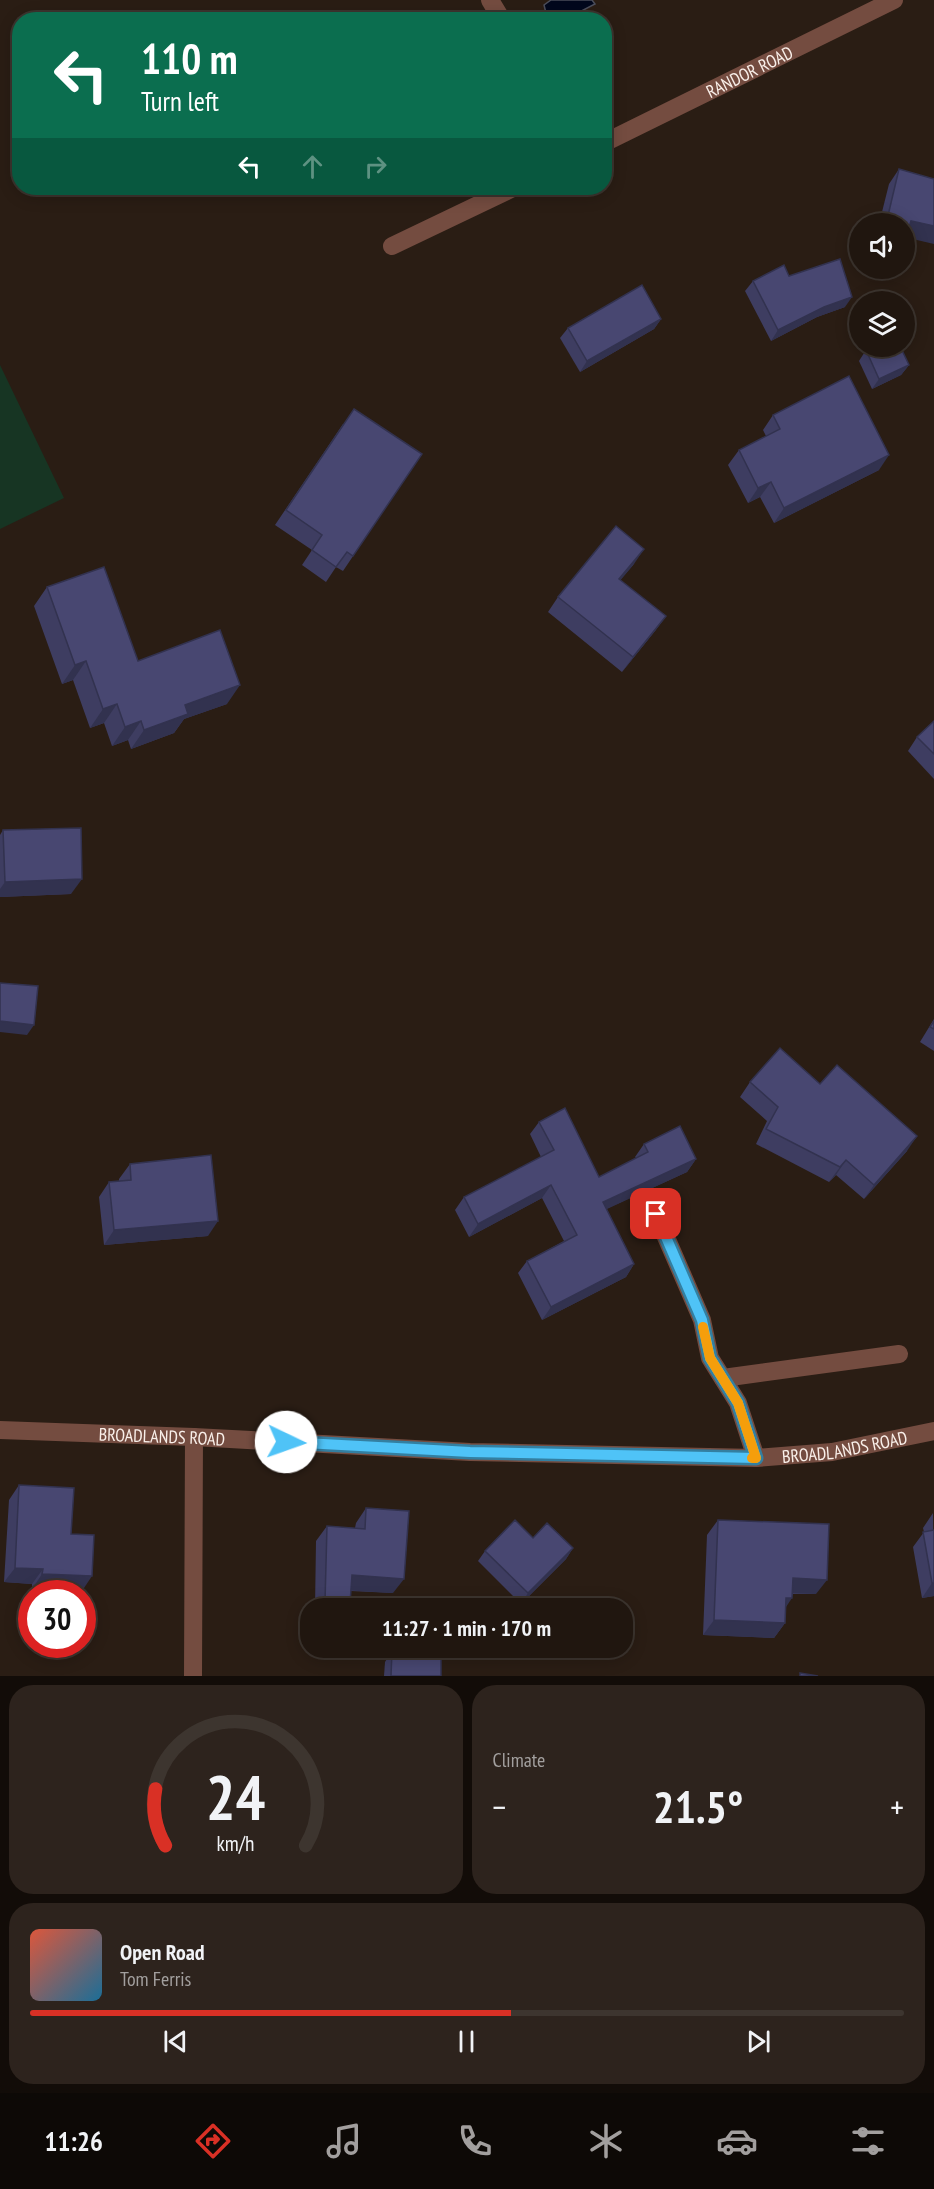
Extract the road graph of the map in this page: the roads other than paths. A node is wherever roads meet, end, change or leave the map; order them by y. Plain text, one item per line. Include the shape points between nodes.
1 (894, 0) edge
2 (612, 139) edge
3 (498, 195) edge
4 (392, 246) dead end
5 (656, 1214) dead end
6 (899, 1354) dead end
7 (723, 1378) junction
8 (0, 1430) edge
9 (934, 1431) edge
10 (194, 1437) junction
11 (756, 1458) junction
12 (193, 1676) edge

1 - 2 street, RANDOR ROAD
3 - 4 street
5 - 7 street via 702,1320 710,1358
6 - 7 street
7 - 11 street via 738,1403
8 - 10 street, BROADLANDS ROAD
9 - 11 street, BROADLANDS ROAD via 832,1452
10 - 11 street, BROADLANDS ROAD via 470,1452
10 - 12 street

